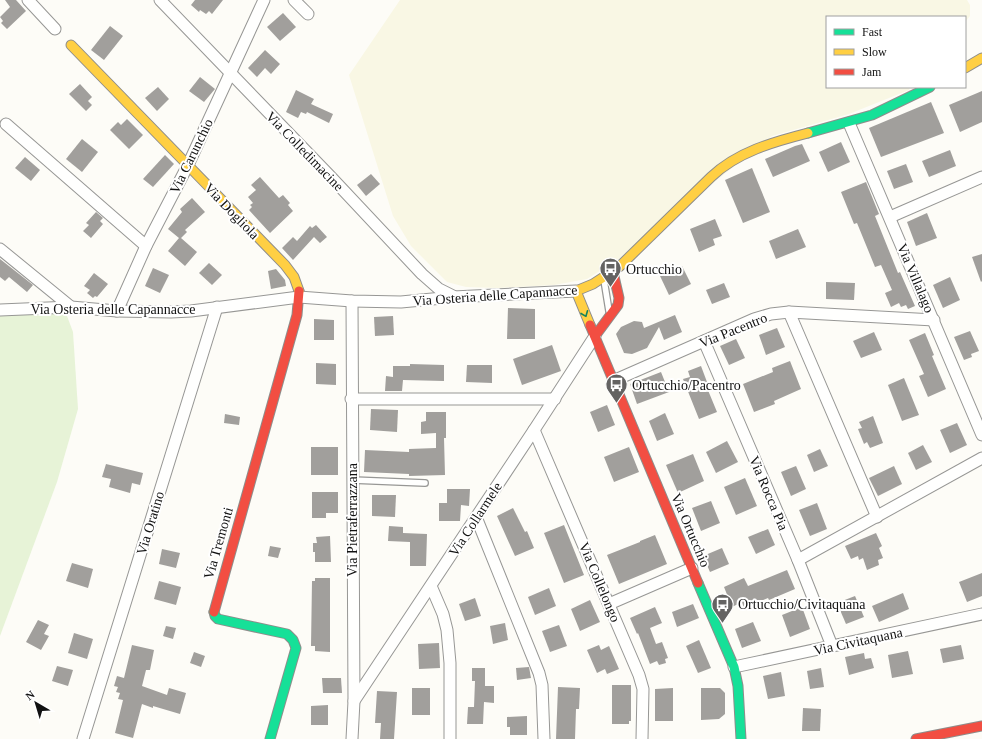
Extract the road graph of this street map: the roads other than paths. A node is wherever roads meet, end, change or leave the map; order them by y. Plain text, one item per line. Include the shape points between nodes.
1 (28, 0) edge
2 (160, 0) edge
3 (264, 0) edge
4 (294, 0) edge
5 (308, 14) dead end
6 (55, 29) dead end
7 (70, 45) dead end
8 (982, 58) edge
9 (966, 67) edge
10 (231, 73) junction
11 (928, 88) edge
12 (849, 123) junction
13 (6, 124) dead end
14 (188, 165) junction
15 (982, 177) edge
16 (890, 217) junction
17 (146, 246) junction
18 (0, 249) edge
19 (613, 272) junction
20 (603, 278) junction
21 (576, 291) junction
22 (299, 297) junction
23 (453, 297) junction
24 (352, 301) junction
25 (71, 307) junction
26 (217, 307) junction
27 (0, 310) edge
28 (117, 311) junction
29 (789, 312) junction
30 (610, 317) junction
31 (934, 320) junction
32 (595, 336) junction
33 (704, 341) junction
34 (612, 381) junction
35 (352, 399) junction
36 (555, 399) junction
37 (534, 430) junction
38 (982, 435) edge
39 (982, 458) edge
40 (352, 480) junction
41 (425, 483) dead end
42 (476, 517) junction
43 (877, 517) junction
44 (798, 560) junction
45 (692, 568) junction
46 (431, 586) junction
47 (609, 604) junction
48 (982, 614) edge
49 (832, 646) junction
50 (734, 667) junction
51 (354, 701) junction
52 (982, 726) edge
53 (83, 739) edge
54 (270, 739) edge
55 (352, 739) edge
56 (450, 739) edge
57 (544, 739) edge
58 (642, 739) edge
59 (741, 739) edge
60 (916, 739) edge

1 - 6 street
2 - 10 street, Via Colledimacine
3 - 10 street, Via Carunchio
4 - 5 street
7 - 14 street, Via Dogliola
8 - 9 street
10 - 14 street, Via Carunchio
10 - 23 street, Via Colledimacine via 422,274 438,289
11 - 12 street, Via Osteria delle Capannacce via 888,108
12 - 16 street, Via Villalago
12 - 19 street, Via Osteria delle Capannacce via 770,144 722,167
13 - 17 street
14 - 17 street, Via Carunchio
14 - 22 street, Via Dogliola via 292,272
15 - 16 street
16 - 31 street, Via Villalago
17 - 28 street, Via Carunchio
18 - 25 street
19 - 20 street, Via Osteria delle Capannacce
19 - 30 street via 619,298 618,305
20 - 21 street, Via Osteria delle Capannacce
20 - 30 lane
21 - 23 street, Via Osteria delle Capannacce
21 -> 32 street, Via Ortucchio
22 - 24 street, Via Osteria delle Capannacce
22 - 26 street, Via Osteria delle Capannacce
22 - 54 street, Via Tremonti via 294,328 214,610 218,618 287,634 295,642 296,648
23 - 24 street, Via Osteria delle Capannacce via 401,302
24 - 35 street, Via Pietraferrazzana
25 - 27 street, Via Osteria delle Capannacce
25 - 28 street, Via Osteria delle Capannacce
26 - 28 street, Via Osteria delle Capannacce via 171,312
26 - 53 street, Via Oratino
29 - 31 street, Via Pacentro
29 - 33 street, Via Pacentro via 754,319
29 - 43 street
30 - 32 street
31 - 38 street, Via Villalago
32 - 34 street, Via Ortucchio
32 - 36 street, Via Collarmele
33 - 34 street, Via Pacentro
33 - 44 street, Via Rocca Pia
34 - 45 street, Via Ortucchio
35 - 36 street
35 - 40 street, Via Pietraferrazzana
36 - 37 street, Via Collarmele
37 - 42 street, Via Collarmele
37 - 47 street, Via Collelongo
39 - 43 street
40 - 41 lane
40 - 51 street, Via Pietraferrazzana
42 - 46 street, Via Collarmele
42 - 57 street via 540,674
43 - 44 street
44 - 49 street, Via Rocca Pia
45 - 47 street
45 - 50 street, Via Ortucchio
46 - 51 street, Via Collarmele
46 - 56 street via 444,614 448,630
47 - 58 street, Via Collelongo via 642,681
48 - 49 street, Via Civitaquana
49 - 50 street, Via Civitaquana
50 - 59 street, Via Ortucchio via 738,680
51 - 55 street, Via Pietraferrazzana
52 - 60 street

